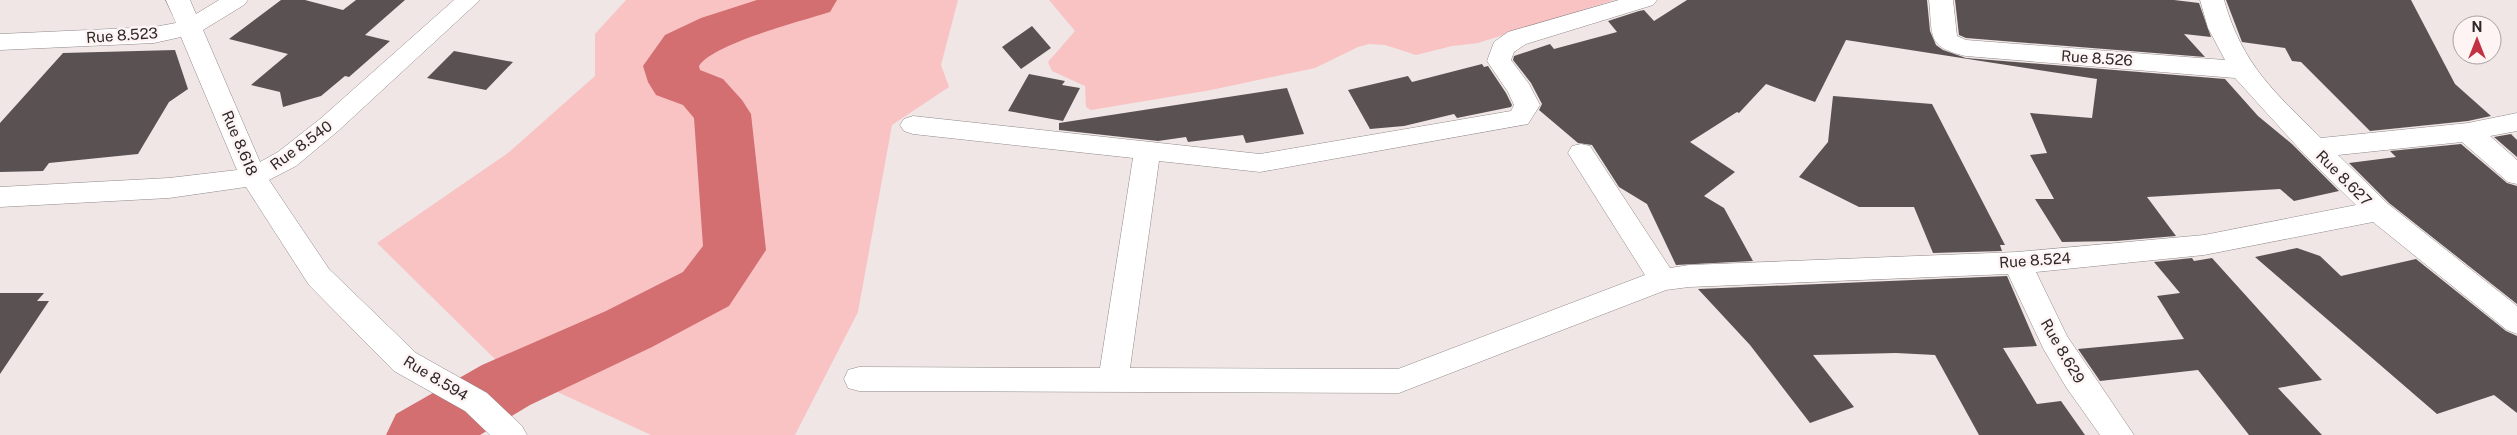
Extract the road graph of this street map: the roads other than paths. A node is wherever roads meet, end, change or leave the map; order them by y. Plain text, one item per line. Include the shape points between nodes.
1 (178, 0) edge
2 (236, 0) edge
3 (468, 0) edge
4 (1646, 0) edge
5 (1941, 0) edge
6 (2212, 0) edge
7 (191, 27) junction
8 (0, 42) edge
9 (2242, 70) junction
10 (2517, 122) edge
11 (913, 125) dead end
12 (2468, 132) junction
13 (2313, 148) junction
14 (1147, 151) junction
15 (1581, 153) dead end
16 (2517, 175) edge
17 (253, 177) junction
18 (0, 197) edge
19 (2378, 211) junction
20 (2017, 263) junction
21 (319, 277) joint
22 (1676, 278) junction
23 (2517, 322) edge
24 (859, 379) dead end
25 (1113, 380) junction
26 (511, 435) edge
27 (2118, 435) edge

1 - 7 street, Rue 8.618
2 - 7 street, Rue 8.523
3 - 17 street, Rue 8.540 via 329,125 287,159
4 - 14 street via 1517,38 1503,48 1499,61 1527,105 1519,118 1260,163
5 - 9 street, Rue 8.526 via 1945,38 1952,45
6 - 9 street, Rue 8.627 via 2220,28
7 - 8 street, Rue 8.523 via 154,35
7 - 17 street, Rue 8.618
9 - 13 street, Rue 8.627
10 - 12 street
11 - 14 street
12 - 13 street
12 - 16 street
13 - 19 street, Rue 8.627
14 - 25 street
15 - 22 street
17 - 18 street, Rue 8.540 via 169,188
17 - 21 street, Rue 8.618
19 - 20 street, Rue 8.524 via 2204,245
19 - 23 street, Rue 8.627
20 - 22 street, Rue 8.524
20 - 27 street, Rue 8.629 via 2055,342
21 - 26 street, Rue 8.594 via 405,362 476,402
22 - 25 street, Rue 8.524 via 1399,381
24 - 25 street, Rue 8.524

